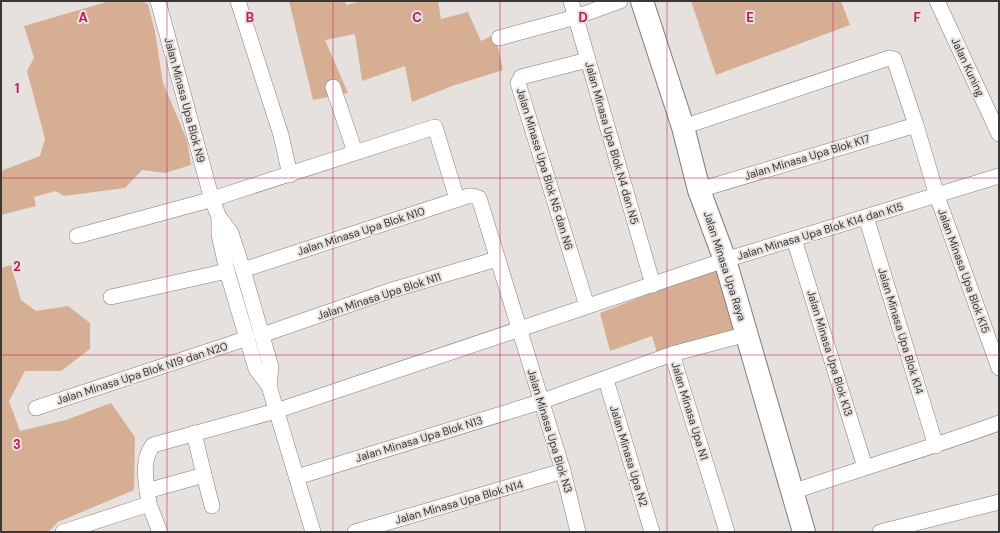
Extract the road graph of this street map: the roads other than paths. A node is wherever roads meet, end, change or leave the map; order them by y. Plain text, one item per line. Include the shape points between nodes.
1 (158, 1) edge
2 (238, 1) edge
3 (571, 1) edge
4 (620, 1) edge
5 (642, 1) edge
6 (937, 1) edge
7 (576, 17) junction
8 (499, 38) dead end
9 (588, 60) junction
10 (333, 87) dead end
11 (916, 124) junction
12 (683, 127) junction
13 (999, 134) edge
14 (355, 152) junction
15 (290, 175) junction
16 (999, 176) edge
17 (699, 190) junction
18 (937, 196) junction
19 (479, 198) joint
20 (457, 199) junction
21 (212, 200) junction
22 (219, 217) junction
23 (866, 217) junction
24 (77, 236) dead end
25 (794, 239) junction
26 (497, 259) junction
27 (724, 260) junction
28 (243, 270) junction
29 (227, 272) junction
30 (653, 285) junction
31 (111, 297) dead end
32 (587, 306) junction
33 (521, 329) junction
34 (747, 334) junction
35 (255, 337) junction
36 (672, 354) junction
37 (999, 368) edge
38 (606, 380) junction
39 (540, 402) junction
40 (36, 408) dead end
41 (276, 411) junction
42 (999, 423) edge
43 (194, 433) junction
44 (936, 446) junction
45 (865, 467) junction
46 (563, 471) junction
47 (204, 474) junction
48 (297, 477) junction
49 (792, 492) junction
50 (148, 498) junction
51 (999, 502) edge
52 (212, 506) dead end
53 (62, 532) edge
54 (160, 532) edge
55 (313, 532) edge
56 (355, 532) edge
57 (578, 532) edge
58 (652, 532) edge
59 (727, 532) edge
60 (804, 532) edge
61 (880, 532) edge

1 - 21 street, Jalan Minasa Upa Blok N9
2 - 15 street via 281,135
3 - 7 street, Jalan Minasa Upa Blok N4 dan N5
4 - 7 street
5 - 12 street, Jalan Minasa Upa Raya
6 - 13 street, Jalan Kuning
7 - 8 street
7 - 9 street, Jalan Minasa Upa Blok N4 dan N5
9 - 30 street, Jalan Minasa Upa Blok N4 dan N5
9 - 32 street, Jalan Minasa Upa Blok N5 dan N6 via 521,77 518,83
10 - 14 street
11 - 12 street, Jalan Minasa Upa Blok K15 via 896,61 892,58
11 - 17 street, Jalan Minasa Upa Blok K17
11 - 18 street, Jalan Minasa Upa Blok K15
12 - 17 street, Jalan Minasa Upa Raya
14 - 15 street
14 - 20 street via 435,127
15 - 21 street
16 - 18 street, Jalan Minasa Upa Blok K14 dan K15
17 - 27 street, Jalan Minasa Upa Raya
18 - 23 street, Jalan Minasa Upa Blok K14 dan K15
18 - 37 street, Jalan Minasa Upa Blok K15
19 - 20 street, Jalan Minasa Upa Blok N10 via 471,195
19 - 26 street, Jalan Minasa Upa Blok N3
20 - 28 street, Jalan Minasa Upa Blok N10
21 - 22 street, Jalan Minasa Upa Blok N9
21 - 24 street
22 - 28 street via 231,233
22 - 29 street via 219,234
23 - 25 street, Jalan Minasa Upa Blok K14 dan K15
23 - 44 street, Jalan Minasa Upa Blok K14
25 - 27 street, Jalan Minasa Upa Blok K14 dan K15
25 - 45 street, Jalan Minasa Upa Blok K13
26 - 33 street, Jalan Minasa Upa Blok N3
26 - 35 street, Jalan Minasa Upa Blok N11 via 389,291
27 - 30 street, Jalan Minasa Upa Blok K14 dan K15
27 - 34 street, Jalan Minasa Upa Raya
28 - 35 street
29 - 31 street
29 - 35 street
30 - 32 street, Jalan Minasa Upa Blok K14 dan K15
32 - 33 street, Jalan Minasa Upa Blok K14 dan K15
33 - 39 street, Jalan Minasa Upa Blok N3
33 - 41 street, Jalan Minasa Upa Blok K14 dan K15
34 - 36 street
34 - 49 street, Jalan Minasa Upa Raya
35 - 40 street, Jalan Minasa Upa Blok N19 dan N20
35 - 41 street via 272,368 269,386
36 - 38 street, Jalan Minasa Upa N1
36 - 59 street, Jalan Minasa Upa N1
38 - 39 street, Jalan Minasa Upa N1
38 - 58 street, Jalan Minasa Upa N2
39 - 46 street, Jalan Minasa Upa Blok N3
39 - 48 street, Jalan Minasa Upa Blok N13
41 - 43 street, Jalan Minasa Upa Blok K14 dan K15
41 - 48 street
42 - 44 street
43 - 47 street
43 - 50 street, Jalan Minasa Upa Blok K14 dan K15 via 153,445 146,462
44 - 45 street
45 - 49 street
46 - 56 street, Jalan Minasa Upa Blok N14
46 - 57 street, Jalan Minasa Upa Blok N3
47 - 50 street
47 - 52 street
48 - 55 street
49 - 60 street, Jalan Minasa Upa Raya
50 - 53 street
50 - 54 street
51 - 61 street

